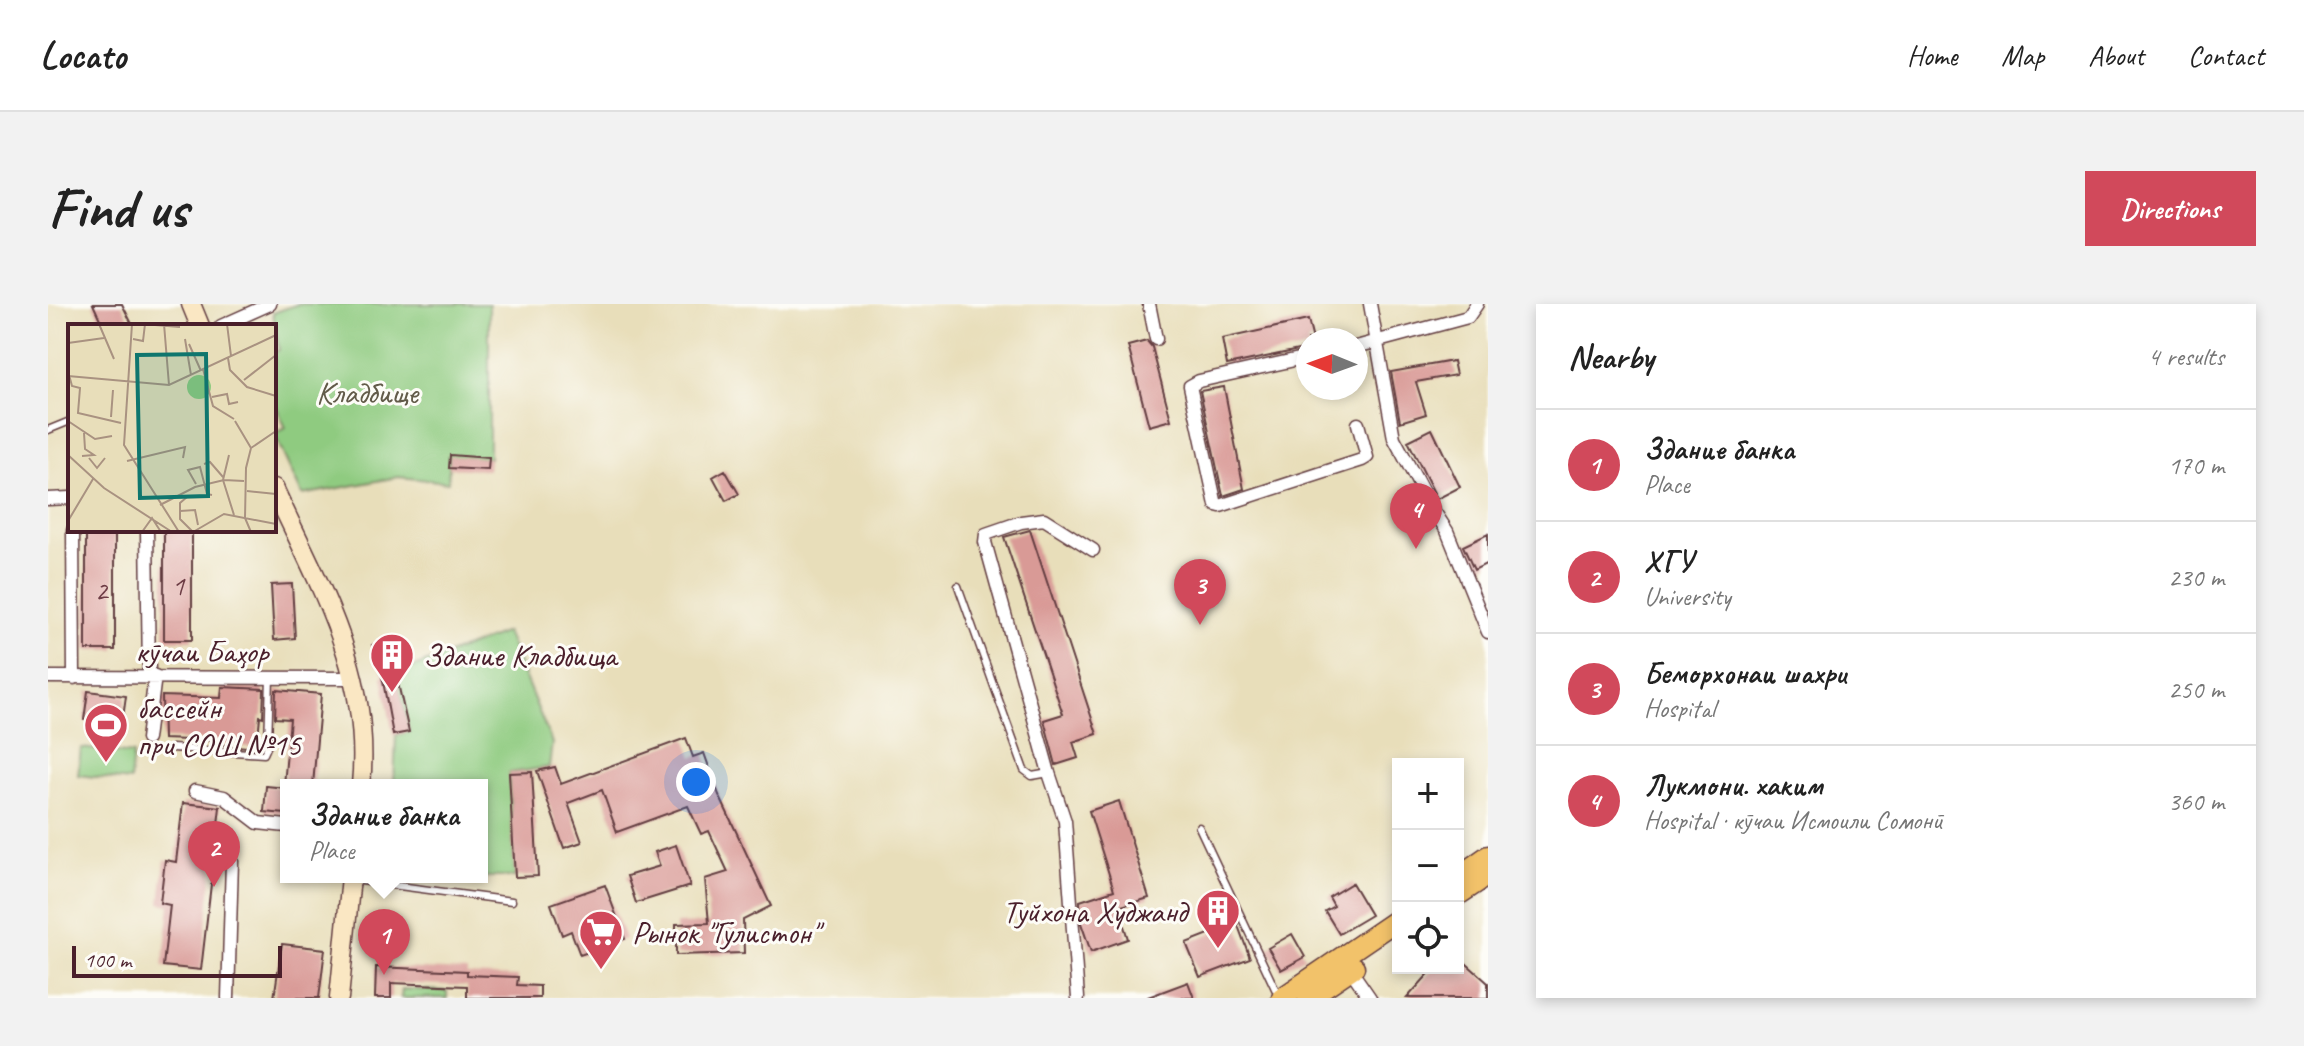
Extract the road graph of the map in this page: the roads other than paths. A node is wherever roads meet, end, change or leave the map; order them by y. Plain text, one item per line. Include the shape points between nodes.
1 (191, 304) edge
2 (270, 304) edge
3 (1149, 304) edge
4 (1370, 304) edge
5 (1477, 304) edge
6 (199, 324) edge
7 (225, 324) edge
8 (1156, 339) dead end
9 (1379, 342) junction
10 (1368, 344) edge
11 (1296, 360) edge
12 (68, 422) edge
13 (1358, 424) dead end
14 (48, 430) edge
15 (276, 492) edge
16 (68, 498) edge
17 (48, 499) edge
18 (73, 532) edge
19 (147, 532) edge
20 (1093, 550) dead end
21 (958, 586) dead end
22 (1488, 632) edge
23 (152, 676) junction
24 (48, 677) edge
25 (270, 677) junction
26 (74, 678) junction
27 (355, 678) junction
28 (147, 739) dead end
29 (172, 748) dead end
30 (1049, 773) junction
31 (361, 779) edge
32 (195, 791) dead end
33 (280, 825) edge
34 (1199, 827) dead end
35 (1488, 856) edge
36 (232, 861) dead end
37 (1464, 873) edge
38 (1488, 875) edge
39 (350, 883) edge
40 (386, 883) edge
41 (1464, 891) edge
42 (512, 901) dead end
43 (1392, 923) edge
44 (1392, 940) edge
45 (1350, 969) junction
46 (228, 998) edge
47 (339, 998) edge
48 (1078, 998) edge
49 (1281, 998) edge
50 (1308, 998) edge
51 (1370, 998) edge

1 - 6 main road
2 - 7 street
3 - 8 street
4 - 9 street
5 - 9 street via 1468,317
9 - 10 street
9 - 22 street via 1394,438 1447,531
11 - 13 street via 1190,386 1216,505 1362,460 1367,457
12 - 14 lane
15 - 27 main road via 342,636
16 - 17 street
18 - 26 street
19 - 23 street
20 - 30 street via 1044,519 986,534
21 - 30 lane via 1024,770 1032,776
23 - 25 street, кӯчаи Баҳор
23 - 26 street, кӯчаи Баҳор
23 - 28 street
24 - 26 street, кӯчаи Баҳор
25 - 27 street, кӯчаи Баҳор
25 - 29 lane via 264,754
27 - 31 main road via 362,727
30 - 48 street via 1065,821
32 - 33 street via 224,797 258,823
34 - 49 lane
35 - 37 highway
36 - 46 street
38 - 41 highway
39 - 47 main road
40 - 42 lane
43 - 49 highway
44 - 45 highway
45 - 50 highway
45 - 51 street

